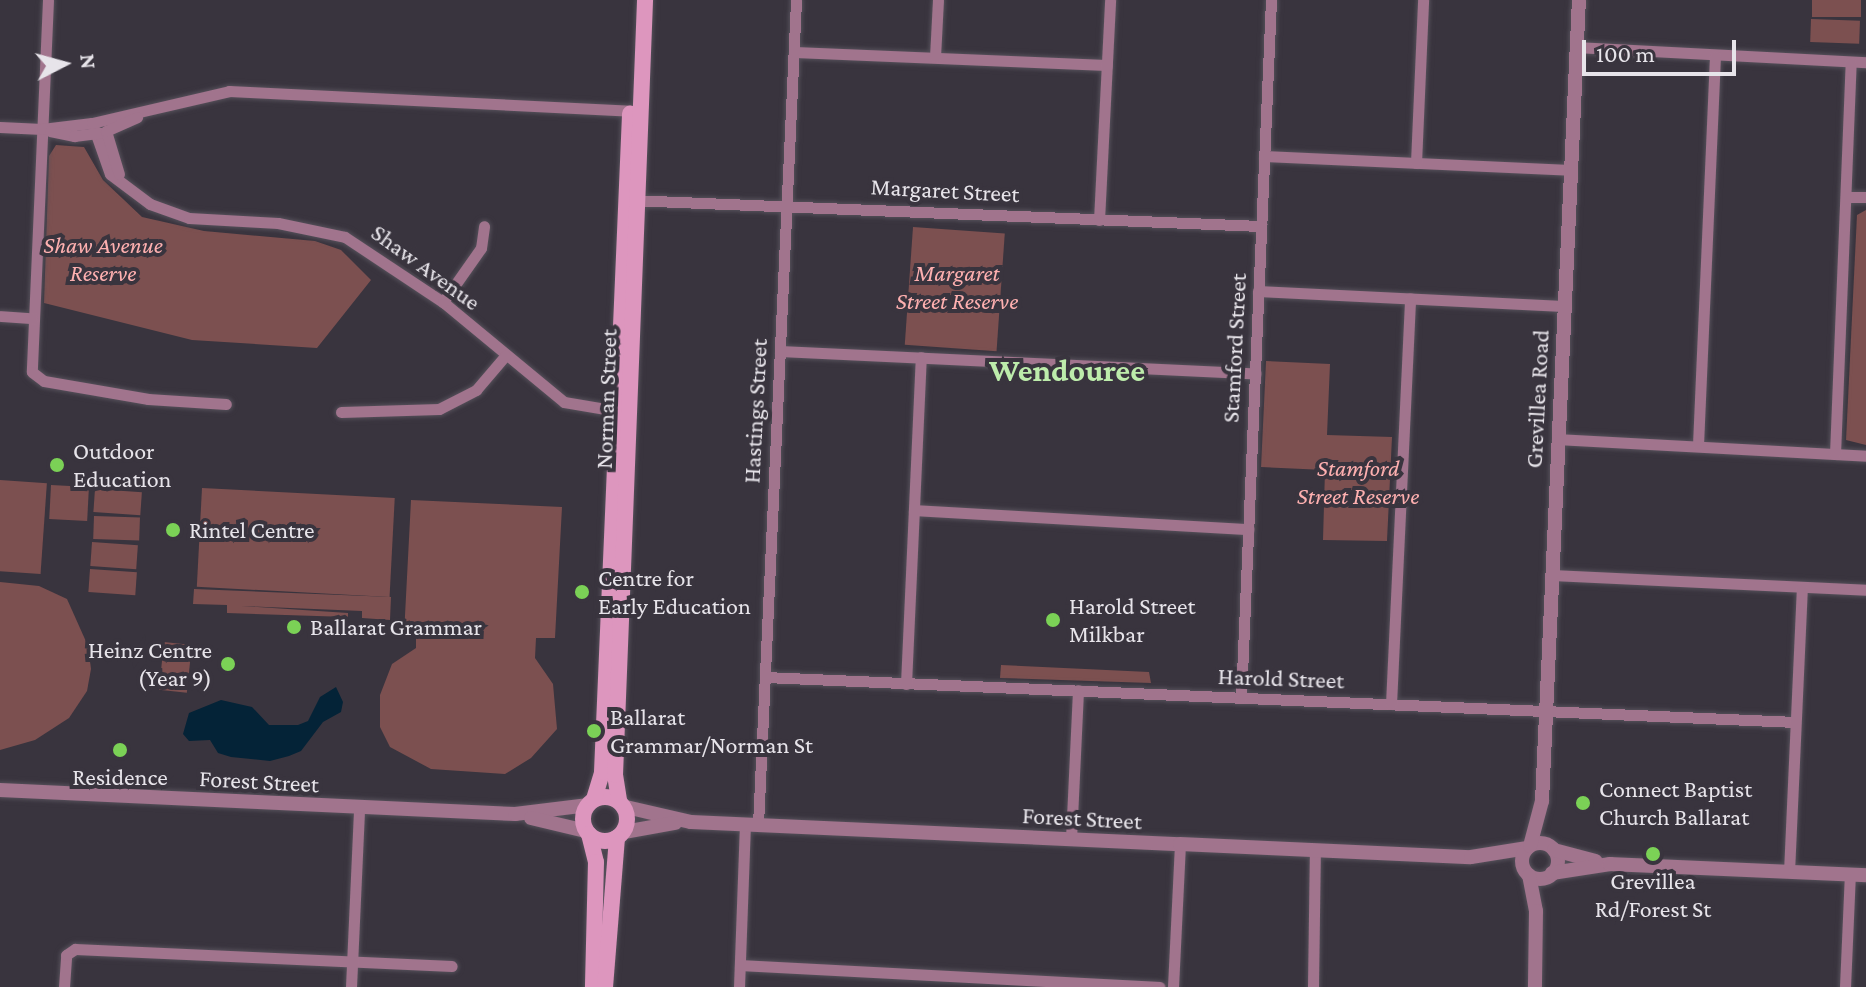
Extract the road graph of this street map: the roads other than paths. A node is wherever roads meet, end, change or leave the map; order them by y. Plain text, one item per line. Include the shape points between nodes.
1 (48, 0) edge
2 (635, 0) edge
3 (645, 0) edge
4 (796, 0) edge
5 (938, 0) edge
6 (1110, 0) edge
7 (1271, 0) edge
8 (1423, 0) edge
9 (1579, 0) edge
10 (1576, 47) junction
11 (794, 52) junction
12 (1715, 56) junction
13 (935, 57) junction
14 (1851, 62) junction
15 (1866, 62) edge
16 (1107, 65) junction
17 (635, 111) junction
18 (0, 127) edge
19 (99, 127) junction
20 (42, 129) junction
21 (1264, 156) junction
22 (1416, 163) junction
23 (1570, 170) junction
24 (1846, 197) junction
25 (1866, 197) edge
26 (632, 200) junction
27 (787, 204) junction
28 (1099, 220) junction
29 (484, 226) dead end
30 (1261, 226) junction
31 (1258, 291) junction
32 (1410, 298) junction
33 (443, 302) junction
34 (1563, 306) junction
35 (0, 316) edge
36 (32, 318) junction
37 (780, 351) junction
38 (505, 356) junction
39 (921, 357) junction
40 (1255, 373) junction
41 (226, 404) dead end
42 (341, 412) dead end
43 (623, 412) junction
44 (1557, 439) junction
45 (1698, 445) junction
46 (1835, 454) junction
47 (1866, 456) edge
48 (914, 510) junction
49 (1248, 529) junction
50 (1552, 575) junction
51 (1802, 587) junction
52 (1866, 590) edge
53 (765, 677) junction
54 (906, 684) junction
55 (1078, 690) junction
56 (1241, 698) junction
57 (1391, 704) junction
58 (1547, 713) junction
59 (1794, 722) junction
60 (0, 790) edge
61 (1542, 801) junction
62 (591, 802) junction
63 (622, 804) junction
64 (359, 808) junction
65 (515, 814) junction
66 (691, 822) junction
67 (752, 824) junction
68 (587, 832) junction
69 (620, 834) junction
70 (1071, 839) junction
71 (1180, 844) junction
72 (1529, 847) junction
73 (1552, 848) junction
74 (1315, 850) junction
75 (1471, 857) junction
76 (1610, 864) junction
77 (1789, 872) junction
78 (1528, 874) junction
79 (1551, 874) junction
80 (1850, 874) junction
81 (1866, 875) edge
82 (1537, 931) junction
83 (352, 961) junction
84 (740, 965) junction
85 (452, 966) dead end
86 (64, 987) edge
87 (351, 987) edge
88 (593, 987) edge
89 (605, 987) edge
90 (739, 987) edge
91 (1159, 987) edge
92 (1173, 987) edge
93 (1313, 987) edge
94 (1535, 987) edge
95 (1845, 987) edge

1 - 20 street
2 - 17 main road, Norman Street
3 - 17 main road, Norman Street
4 - 11 street, Hastings Street
5 - 13 street
6 - 16 street
7 - 21 street, Stamford Street
8 - 22 street
9 - 10 street, Grevillea Road
10 - 12 street
10 - 23 street, Grevillea Road
11 - 13 street
11 - 27 street, Hastings Street
12 - 14 street
12 - 45 street
13 - 16 street
14 - 15 street
14 - 24 street
16 - 28 street
17 - 19 street via 229,91
17 - 26 main road, Norman Street
18 - 20 street
19 - 20 street
19 - 33 street, Shaw Avenue via 110,174 180,216 278,223 345,237
20 - 36 street
21 - 22 street
21 - 30 street, Stamford Street
22 - 23 street
23 - 34 street, Grevillea Road
24 - 25 street
24 - 46 street
26 - 27 street, Margaret Street
26 - 43 main road, Norman Street
27 - 28 street, Margaret Street
27 - 37 street, Hastings Street
28 - 30 street, Margaret Street
29 - 33 street via 481,248
30 - 31 street, Stamford Street
31 - 32 street
31 - 40 street, Stamford Street
32 - 34 street
32 - 57 street
33 - 38 street, Shaw Avenue
34 - 44 street, Grevillea Road
35 - 36 street
36 - 41 street via 34,375 148,399
37 - 39 street
37 - 53 street, Hastings Street
38 - 42 street via 476,390 439,409
38 - 43 street, Shaw Avenue via 566,403
39 - 40 street
39 - 48 street
40 - 49 street, Stamford Street
43 - 62 main road, Norman Street via 602,772
43 - 63 main road, Norman Street via 615,775
44 - 45 street
44 - 50 street, Grevillea Road
45 - 46 street
46 - 47 street
48 - 49 street
48 - 54 street
49 - 56 street, Stamford Street
50 - 51 street
50 - 58 street, Grevillea Road
51 - 52 street
51 - 59 street
53 - 54 street, Harold Street
53 - 67 street, Hastings Street
54 - 55 street, Harold Street
55 - 56 street, Harold Street
55 - 70 street
56 - 57 street, Harold Street
57 - 58 street, Harold Street
58 - 59 street, Harold Street
58 - 61 street, Grevillea Road
59 - 77 street
60 - 64 street, Forest Street
61 - 72 street, Grevillea Road
61 - 73 street, Grevillea Road
62 - 63 main road
62 - 65 street, Forest Street
62 - 68 main road via 582,815
63 - 66 street, Forest Street
63 - 69 main road
64 - 65 street, Forest Street
64 - 83 street
65 - 68 street, Forest Street
66 - 67 street, Forest Street
66 - 69 street, Forest Street
67 - 70 street, Forest Street
67 - 84 street, Hastings Street
68 - 69 main road via 602,841
68 - 88 main road via 596,862
69 - 89 main road
70 - 71 street, Forest Street
71 - 74 street, Forest Street
71 - 92 street
72 - 73 street
72 - 75 street, Forest Street
72 - 78 street, Grevillea Road via 1522,860
73 - 76 street
73 - 79 street, Grevillea Road via 1557,860
74 - 75 street, Forest Street
74 - 93 street
75 - 78 street, Forest Street
76 - 77 street
76 - 79 street
77 - 80 street
78 - 79 street
78 - 82 street, Grevillea Road
79 - 82 street, Grevillea Road
80 - 81 street
80 - 95 street
82 - 94 street, Grevillea Road
83 - 85 street
83 - 86 street via 66,947
83 - 87 street
84 - 90 street, Hastings Street
84 - 91 street

